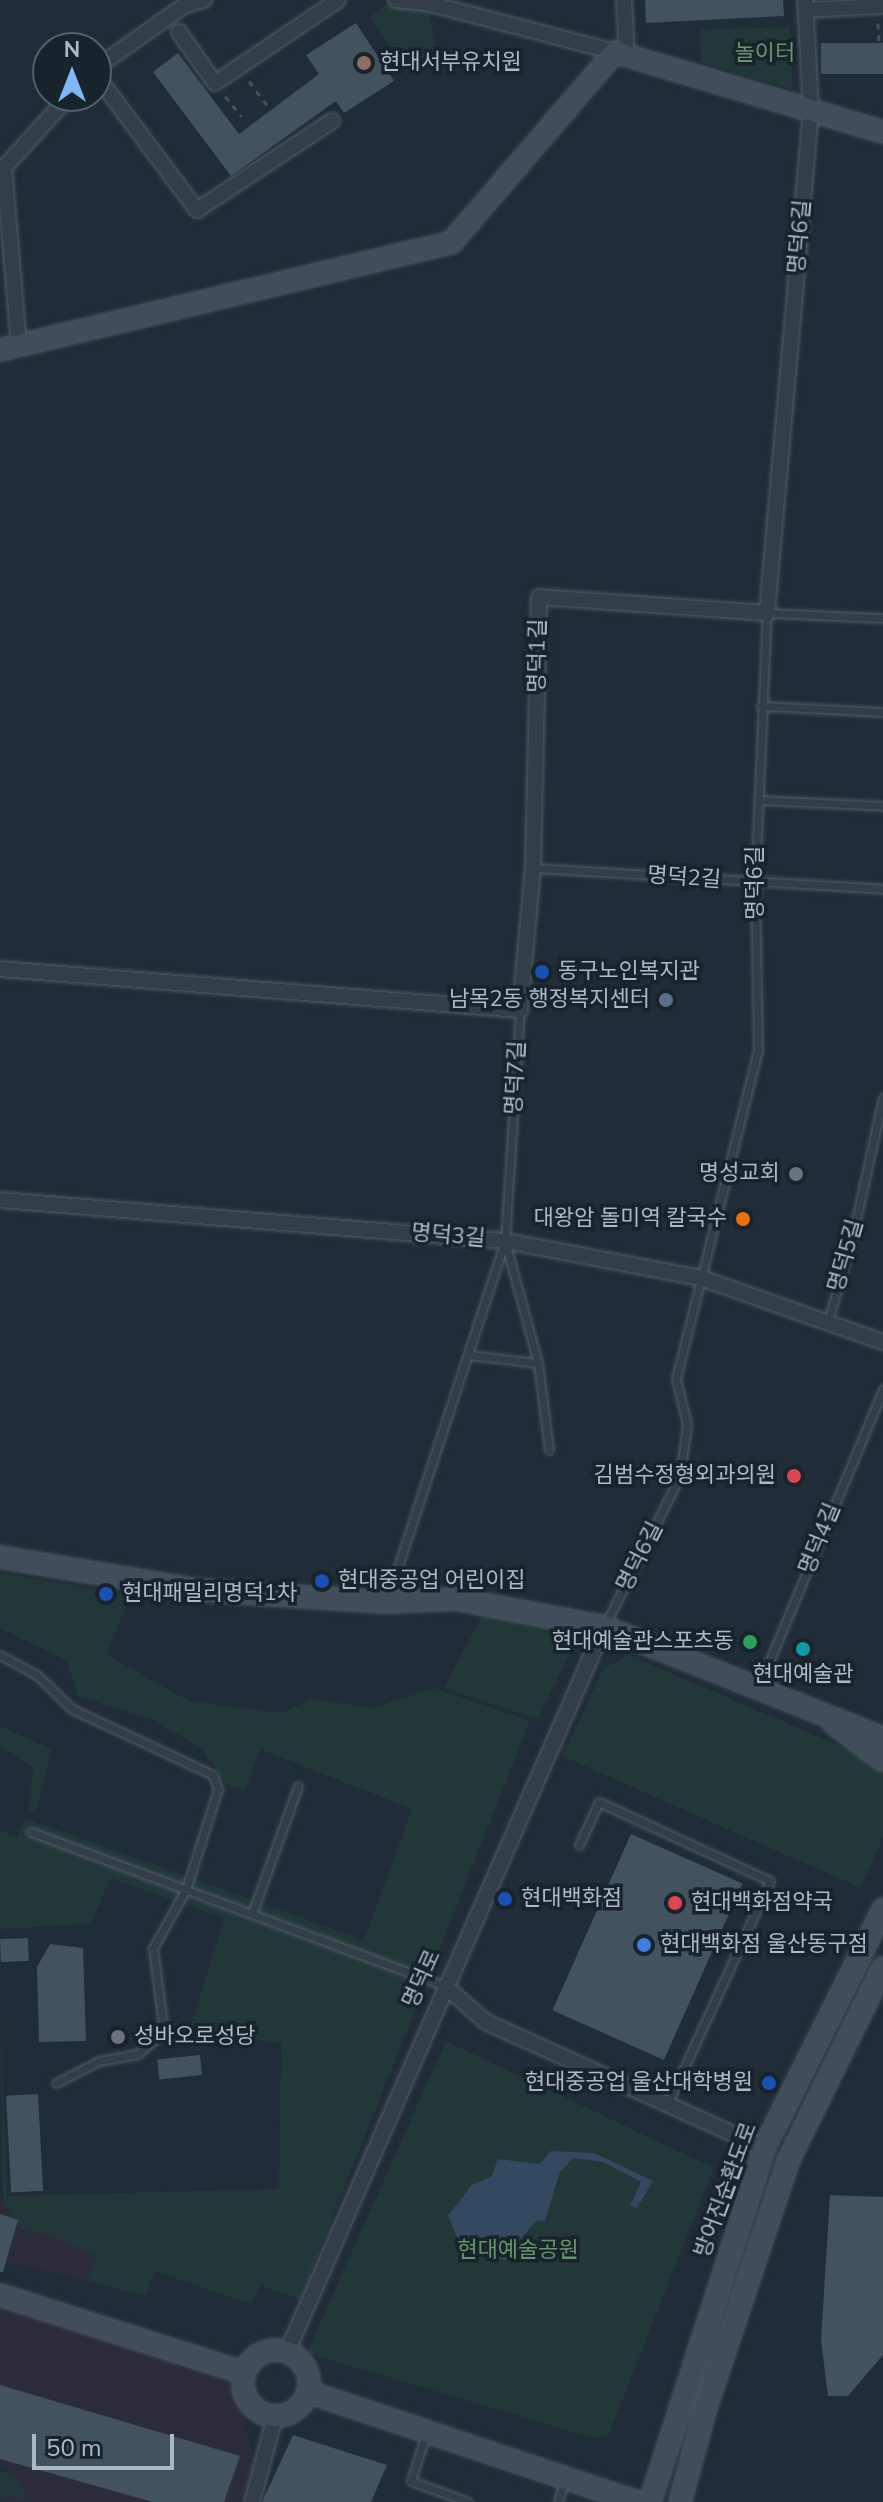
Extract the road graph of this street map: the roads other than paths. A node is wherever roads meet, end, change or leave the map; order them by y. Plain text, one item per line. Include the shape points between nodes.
1 (204, 0) edge
2 (338, 0) edge
3 (396, 0) edge
4 (624, 0) edge
5 (438, 3) edge
6 (805, 5) edge
7 (883, 6) edge
8 (179, 32) dead end
9 (621, 54) junction
10 (112, 57) edge
11 (112, 96) edge
12 (811, 110) junction
13 (55, 112) edge
14 (332, 121) dead end
15 (883, 132) edge
16 (10, 348) edge
17 (767, 613) junction
18 (883, 618) edge
19 (761, 706) junction
20 (883, 712) edge
21 (758, 800) junction
22 (883, 806) edge
23 (533, 867) junction
24 (755, 883) junction
25 (883, 889) edge
26 (0, 969) edge
27 (520, 1010) junction
28 (883, 1097) edge
29 (0, 1200) edge
30 (505, 1241) junction
31 (701, 1278) junction
32 (828, 1321) junction
33 (883, 1342) edge
34 (469, 1355) junction
35 (538, 1363) junction
36 (883, 1389) edge
37 (549, 1450) dead end
38 (0, 1557) edge
39 (387, 1602) junction
40 (604, 1627) junction
41 (0, 1655) edge
42 (759, 1688) junction
43 (826, 1715) junction
44 (883, 1738) edge
45 (883, 1760) edge
46 (298, 1786) dead end
47 (31, 1832) dead end
48 (579, 1845) dead end
49 (186, 1889) junction
50 (883, 1909) edge
51 (252, 1914) junction
52 (883, 1968) edge
53 (445, 1986) junction
54 (56, 2083) dead end
55 (668, 2103) junction
56 (764, 2148) junction
57 (0, 2295) edge
58 (287, 2352) junction
59 (244, 2373) junction
60 (308, 2392) junction
61 (275, 2417) junction
62 (426, 2432) junction
63 (565, 2478) junction
64 (252, 2502) edge
65 (468, 2502) edge
66 (558, 2502) edge
67 (637, 2502) edge
68 (650, 2502) edge
69 (680, 2502) edge

1 - 10 street via 185,5
2 - 8 street via 215,83
3 - 5 street
4 - 9 street
5 - 9 street
6 - 7 street
6 - 12 street, 명덕6길
9 - 12 street
9 - 16 street via 452,242
11 - 14 street via 197,210
12 - 15 street
12 - 17 street, 명덕6길
13 - 16 street via 4,168
17 - 18 lane, 명덕1길
17 - 19 lane, 명덕6길
17 - 23 street, 명덕1길 via 539,597
19 - 20 lane
19 - 21 lane, 명덕6길
21 - 22 lane
21 - 24 lane, 명덕6길
23 - 24 lane, 명덕2길
23 - 27 street, 명덕1길
24 - 25 lane, 명덕2길
24 - 31 lane, 명덕6길 via 758,1051
26 - 27 street, 명덕7길
27 - 30 lane, 명덕7길
28 - 32 lane, 명덕5길
29 - 30 street, 명덕3길
30 - 31 street, 명덕3길
30 - 34 lane, 명덕7길
30 - 35 lane
31 - 32 street, 명덕3길
31 - 40 lane, 명덕6길 via 676,1379 687,1424 680,1476
32 - 33 street, 명덕3길
34 - 35 lane
34 - 39 lane, 명덕7길
35 - 37 lane
36 - 42 lane, 명덕4길
38 - 39 street via 197,1590
39 - 40 street via 456,1599
40 - 42 street
40 - 53 street, 명덕로
41 - 49 lane via 37,1675 72,1709 213,1775 218,1789
42 - 43 street
43 - 44 street
43 - 45 street via 847,1737
46 - 51 lane
47 - 49 lane
48 - 55 lane via 599,1802 770,1881
49 - 51 lane
49 - 54 lane via 153,1948 164,2031 138,2054 99,2061
50 - 56 street, 방어진순환도로
51 - 53 lane
52 - 69 street via 789,2159
53 - 55 street via 486,2022
53 - 58 street, 명덕로
55 - 56 street
56 - 68 street, 방어진순환도로
57 - 59 street
58 - 59 street via 257,2356
58 - 60 street via 308,2373
59 - 61 street via 249,2403
60 - 61 street via 296,2410
60 - 62 street
61 - 64 street
62 - 63 street
62 - 65 lane via 411,2481
63 - 66 lane
63 - 67 street

